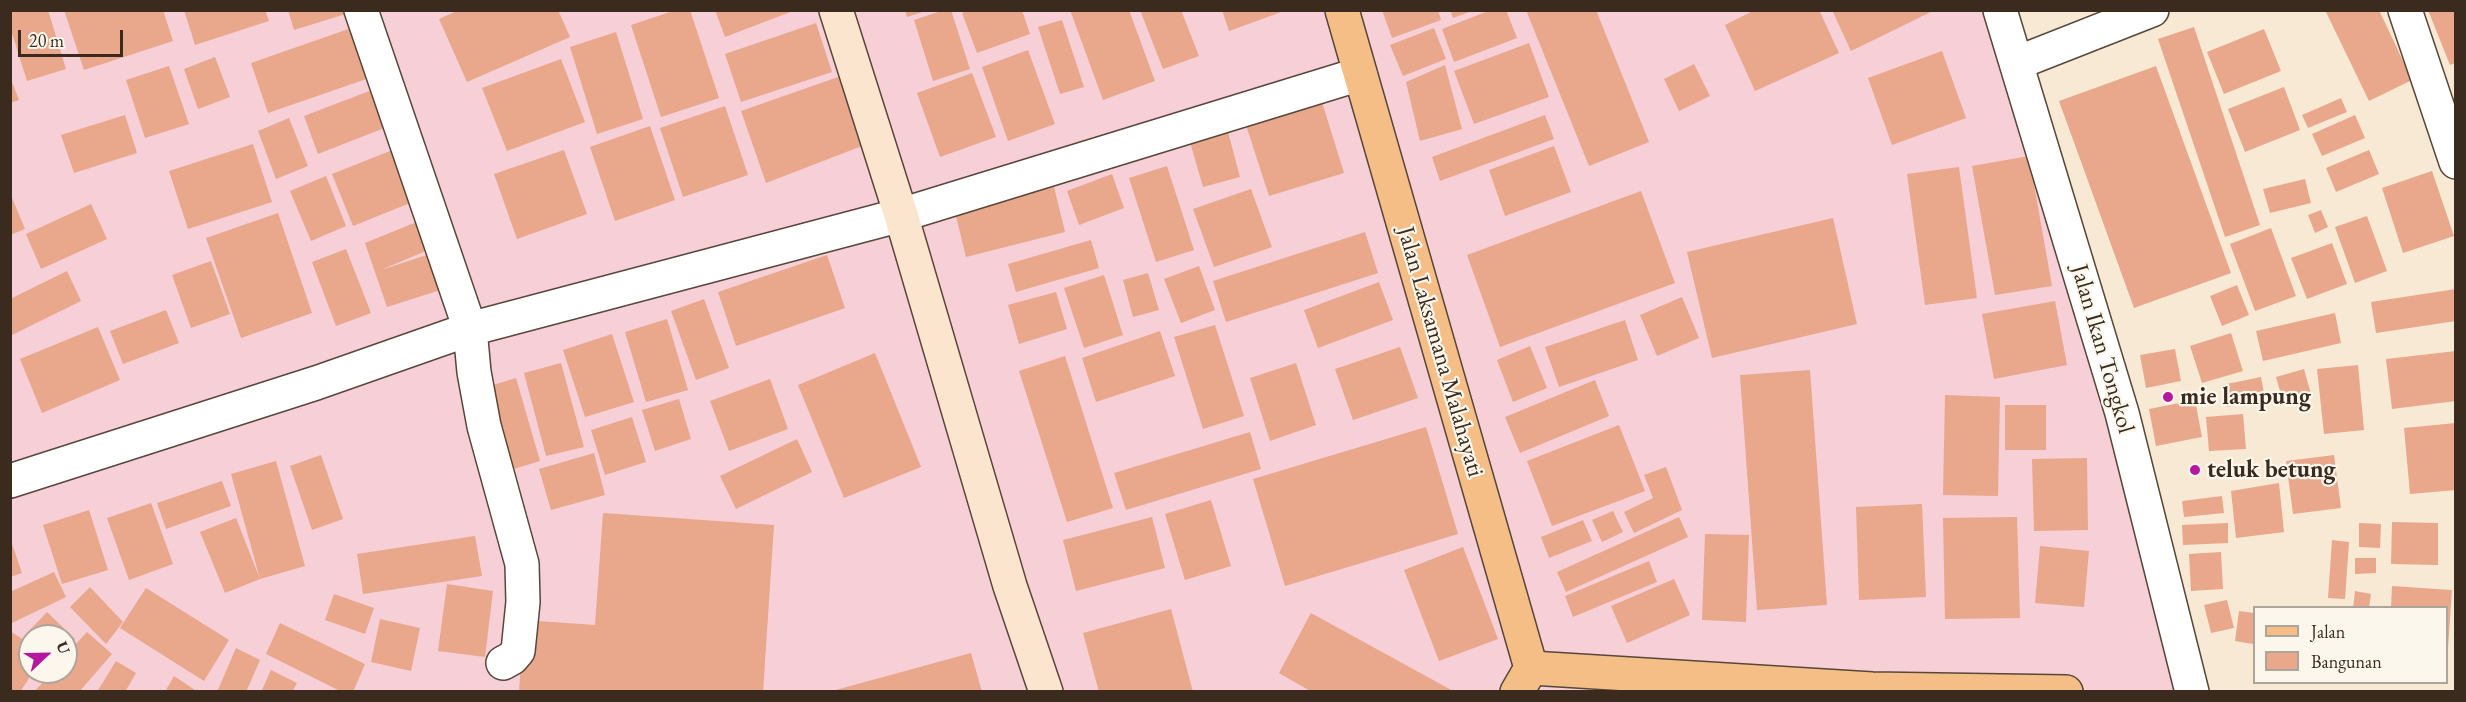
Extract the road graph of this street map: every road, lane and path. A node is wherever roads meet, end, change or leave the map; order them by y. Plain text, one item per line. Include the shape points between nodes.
1 (361, 10) edge
2 (836, 10) edge
3 (1342, 10) edge
4 (2000, 10) edge
5 (2152, 10) edge
6 (2405, 10) edge
7 (2017, 63) junction
8 (1360, 74) junction
9 (2456, 162) edge
10 (901, 215) junction
11 (470, 328) junction
12 (10, 481) edge
13 (503, 663) dead end
14 (1524, 680) edge
15 (1871, 690) edge
16 (1046, 692) edge
17 (2066, 692) edge
18 (2192, 692) edge

1 - 11 street
2 - 10 street
3 - 8 main road, Jalan Laksamana Malahayati
4 - 7 street, Jalan Ikan Tongkol
5 - 7 street
6 - 9 street
7 - 18 street, Jalan Ikan Tongkol via 2122,413
8 - 10 street
8 - 14 main road, Jalan Laksamana Malahayati
10 - 11 street
10 - 16 street via 1010,586
11 - 12 street via 316,383
11 - 13 street via 484,426 522,564 518,651
14 - 15 main road
15 - 17 main road

